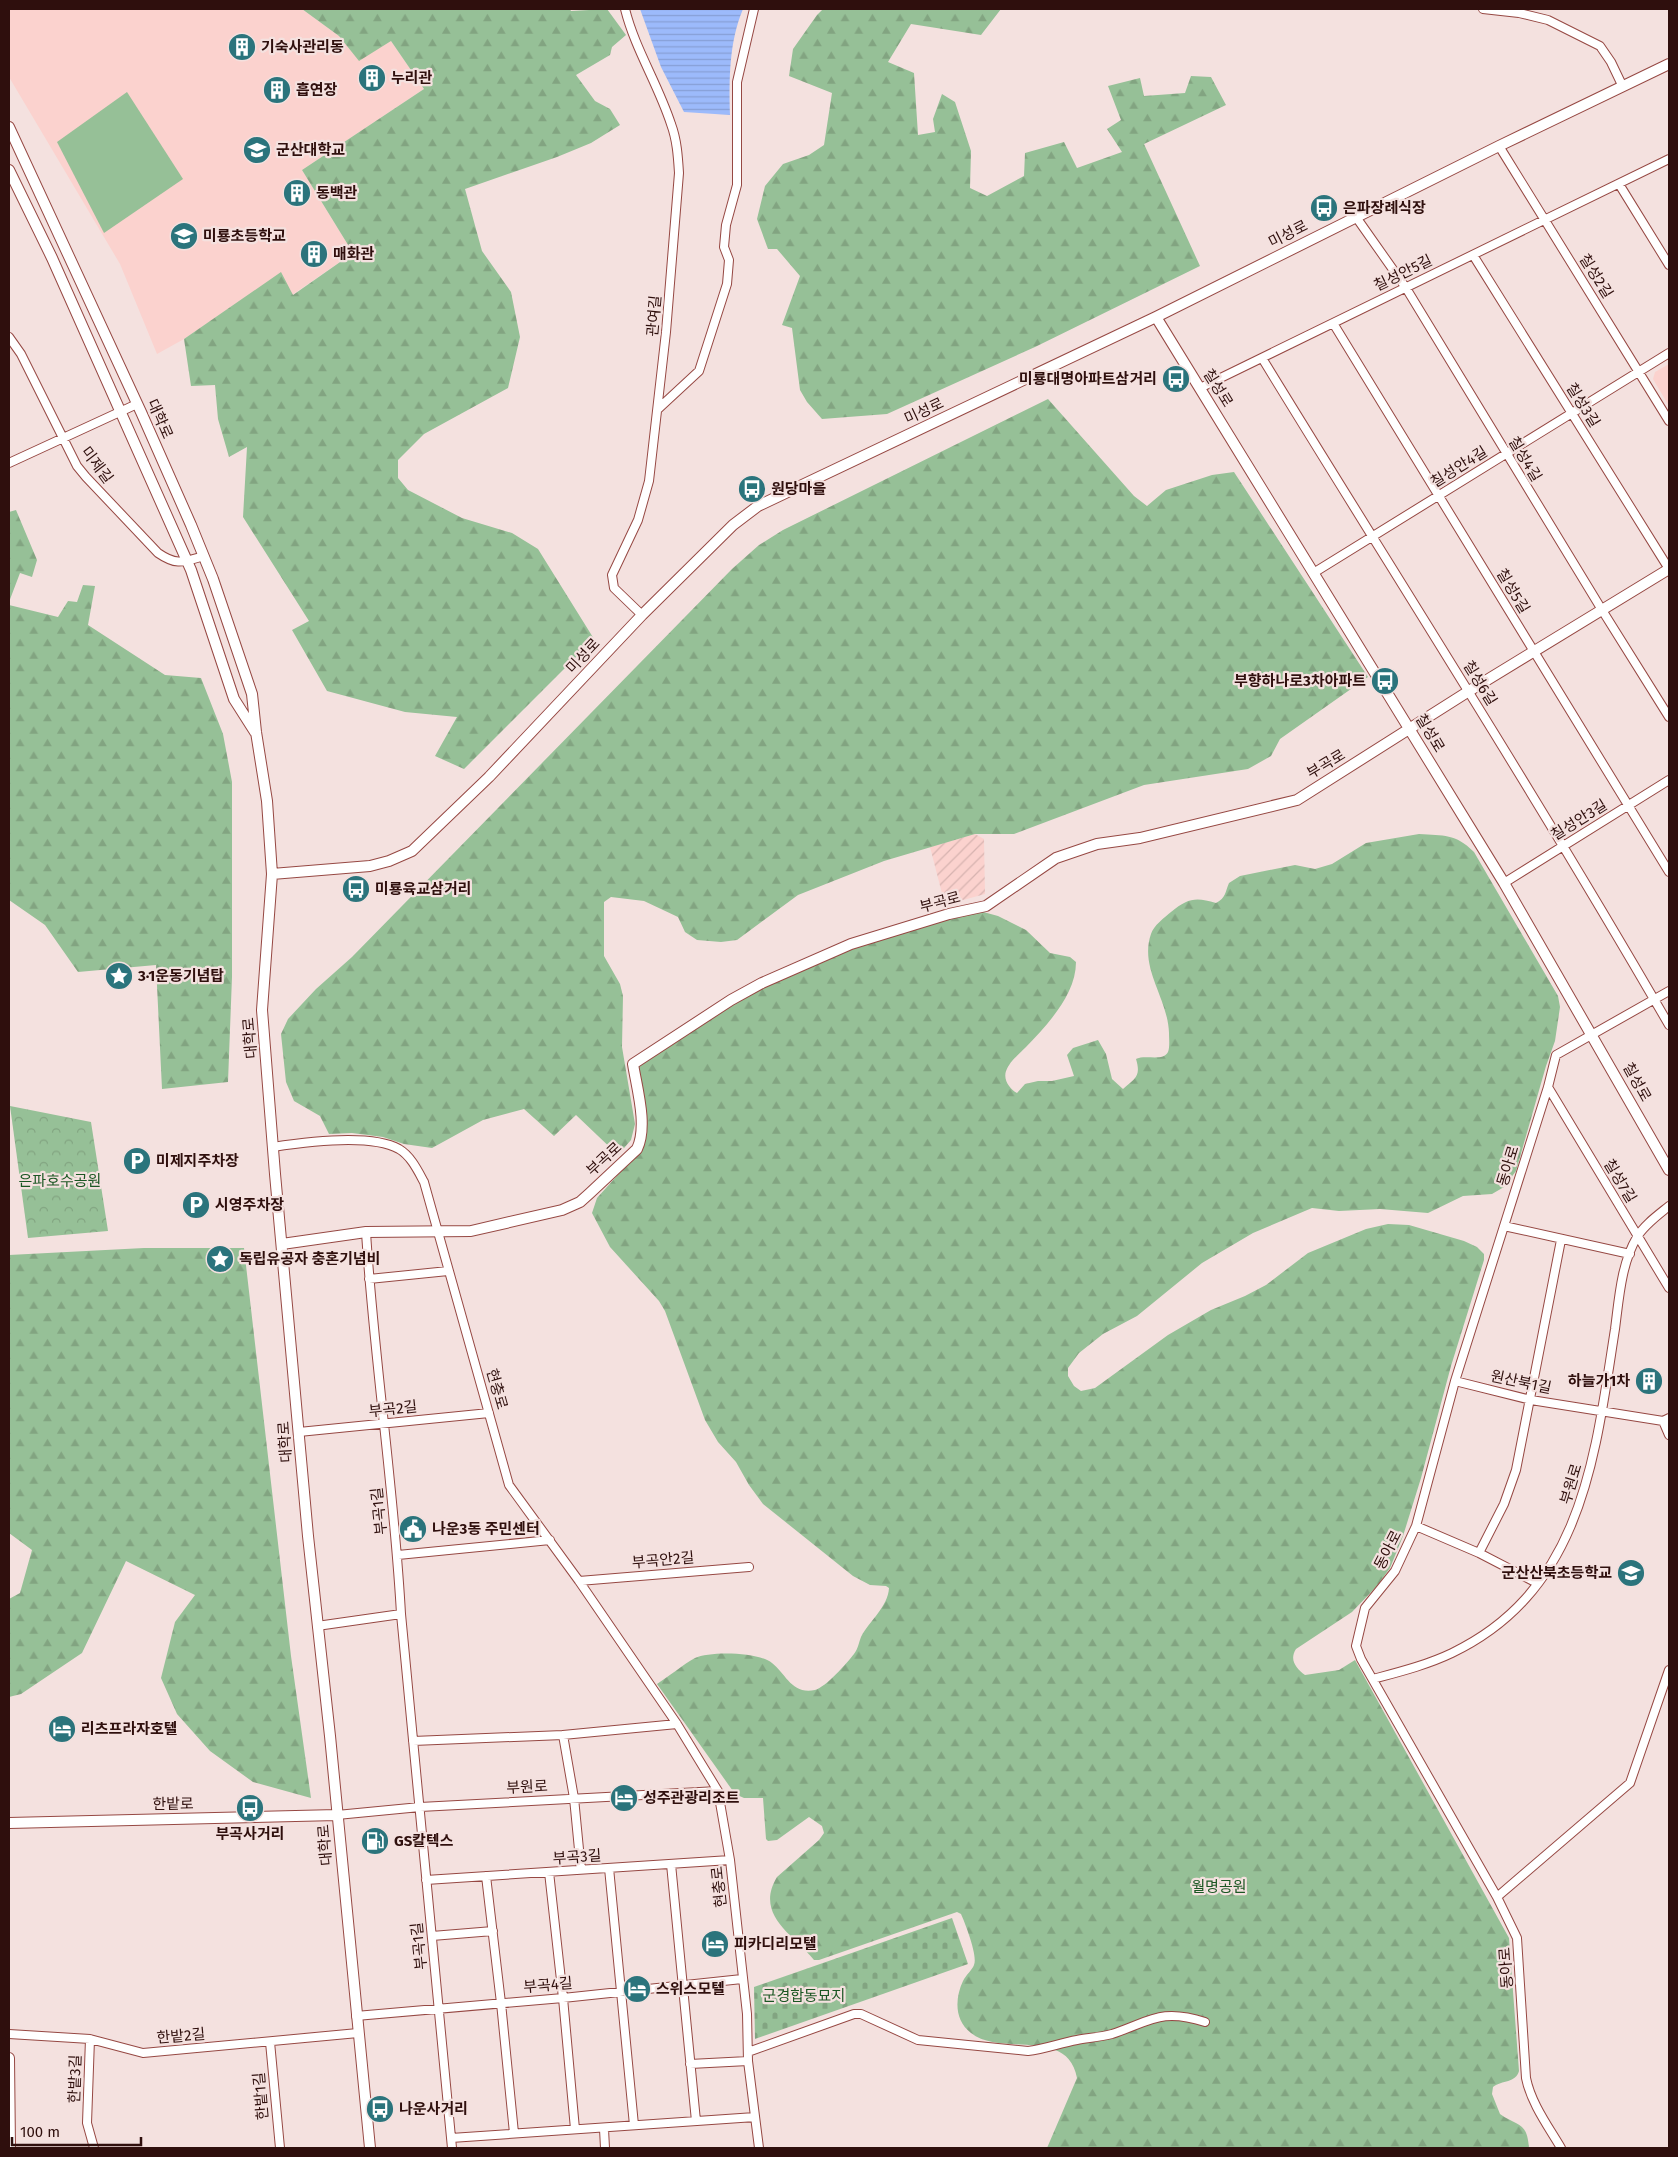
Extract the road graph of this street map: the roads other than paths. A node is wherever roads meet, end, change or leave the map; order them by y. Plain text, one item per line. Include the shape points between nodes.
1 (625, 9) edge
2 (754, 9) edge
3 (1483, 9) edge
4 (1669, 64) edge
5 (1622, 85) junction
6 (9, 127) edge
7 (1499, 146) junction
8 (1669, 159) edge
9 (9, 170) edge
10 (1619, 184) junction
11 (1356, 217) junction
12 (1544, 220) junction
13 (1473, 255) junction
14 (1669, 265) edge
15 (1406, 288) junction
16 (1156, 317) junction
17 (1333, 323) junction
18 (9, 337) edge
19 (1669, 353) edge
20 (1262, 358) junction
21 (1639, 372) junction
22 (1200, 388) junction
23 (137, 404) junction
24 (658, 409) junction
25 (120, 412) junction
26 (1572, 413) junction
27 (1669, 421) edge
28 (63, 438) junction
29 (1506, 454) junction
30 (9, 463) edge
31 (1439, 495) junction
32 (1371, 537) junction
33 (204, 556) junction
34 (187, 561) junction
35 (1669, 569) edge
36 (1314, 572) junction
37 (1602, 610) junction
38 (642, 615) junction
39 (1533, 652) junction
40 (1469, 690) junction
41 (1669, 717) edge
42 (1410, 728) junction
43 (256, 732) junction
44 (1669, 780) edge
45 (1629, 805) junction
46 (1563, 846) junction
47 (1669, 872) edge
48 (272, 874) junction
49 (1504, 883) junction
50 (1669, 991) edge
51 (1654, 999) junction
52 (1669, 1025) edge
53 (1592, 1033) junction
54 (1548, 1087) junction
55 (273, 1146) junction
56 (1669, 1170) edge
57 (1669, 1206) edge
58 (1504, 1226) junction
59 (439, 1231) junction
60 (366, 1232) junction
61 (1637, 1236) junction
62 (1561, 1240) junction
63 (282, 1244) junction
64 (1630, 1254) junction
65 (448, 1272) junction
66 (369, 1278) junction
67 (1669, 1288) edge
68 (1455, 1381) junction
69 (1531, 1400) junction
70 (1603, 1411) junction
71 (490, 1413) junction
72 (1666, 1419) edge
73 (384, 1423) junction
74 (299, 1432) junction
75 (1669, 1435) edge
76 (1416, 1526) junction
77 (550, 1540) junction
78 (1479, 1553) junction
79 (398, 1555) junction
80 (750, 1567) dead end
81 (579, 1581) junction
82 (1537, 1583) junction
83 (400, 1614) junction
84 (317, 1626) junction
85 (1669, 1670) edge
86 (1373, 1679) junction
87 (677, 1724) junction
88 (563, 1734) junction
89 (413, 1741) junction
90 (718, 1790) junction
91 (574, 1798) junction
92 (420, 1807) junction
93 (337, 1815) junction
94 (9, 1823) edge
95 (730, 1860) junction
96 (671, 1864) junction
97 (609, 1868) junction
98 (581, 1870) junction
99 (549, 1872) junction
100 (486, 1876) junction
101 (426, 1880) junction
102 (1497, 1897) junction
103 (493, 1931) junction
104 (432, 1936) junction
105 (742, 1980) junction
106 (682, 1986) junction
107 (623, 1992) junction
108 (563, 1998) junction
109 (501, 2003) junction
110 (439, 2009) junction
111 (356, 2016) junction
112 (1205, 2022) dead end
113 (358, 2033) junction
114 (9, 2034) edge
115 (90, 2039) junction
116 (270, 2042) junction
117 (748, 2056) junction
118 (9, 2058) edge
119 (690, 2064) junction
120 (755, 2117) junction
121 (696, 2121) junction
122 (634, 2125) junction
123 (575, 2129) junction
124 (604, 2129) junction
125 (514, 2133) junction
126 (452, 2138) junction
127 (10, 2148) edge
128 (94, 2148) edge
129 (280, 2148) edge
130 (370, 2148) edge
131 (452, 2148) edge
132 (605, 2148) edge
133 (759, 2148) edge
134 (1561, 2148) edge

1 - 24 street, 관여길 via 630,29 672,124 678,157
2 - 24 street via 737,82 737,185 726,225 727,284 699,371
3 - 5 street via 1548,20 1600,46
4 - 5 street, 미성로
5 - 7 street, 미성로
6 - 23 street, 대학로
7 - 11 street, 미성로
7 - 12 street, 칠성2길
8 - 10 street, 칠성안5길
9 - 25 street, 대학로
10 - 12 street, 칠성안5길
10 - 14 street
11 - 15 street, 칠성4길
11 - 16 street, 미성로
12 - 13 street, 칠성안5길
12 - 21 street, 칠성2길
13 - 15 street, 칠성안5길
13 - 26 street, 칠성3길
15 - 17 street, 칠성안5길
15 - 29 street, 칠성4길
16 - 22 street, 칠성로
16 - 38 street, 미성로 via 758,506 733,526
17 - 20 street, 칠성안5길
17 - 31 street, 칠성5길
18 - 28 street, 미제길 via 21,354
19 - 21 street, 칠성안4길
20 - 22 street, 칠성안5길
20 - 32 street, 칠성6길
21 - 26 street, 칠성안4길
21 - 27 street, 칠성2길
22 - 36 street, 칠성로
23 - 25 street
23 - 33 street, 대학로
24 - 38 street, 관여길 via 649,481 638,520 612,575 614,588
25 - 28 street
25 - 34 street, 대학로
26 - 29 street, 칠성안4길
26 - 35 street, 칠성3길
28 - 30 street
28 - 34 street, 미제길 via 86,477 158,553 177,563
29 - 31 street, 칠성안4길
29 - 37 street, 칠성4길
31 - 32 street, 칠성안4길
31 - 39 street, 칠성5길
32 - 36 street, 칠성안4길
32 - 40 street, 칠성6길
33 - 34 street, 미제길
33 - 43 street, 대학로 via 252,694
34 - 43 street, 대학로 via 234,699
35 - 37 street, 부곡로
36 - 42 street, 칠성로
37 - 39 street, 부곡로
37 - 41 street, 칠성4길
38 - 48 street, 미성로 via 490,777 412,851 370,866
39 - 40 street, 부곡로
39 - 45 street, 칠성5길
40 - 42 street, 부곡로
40 - 46 street, 칠성6길
42 - 49 street, 칠성로
42 - 59 street, 부곡로 via 1297,800 1140,838 1097,844 1038,869 986,906 851,944 762,983 730,1000 633,1064 642,1140 637,1149 580,1202 562,1210 471,1231
43 - 48 street, 대학로 via 263,771
44 - 45 street, 칠성안3길
45 - 46 street, 칠성안3길
45 - 47 street, 칠성5길
46 - 49 street, 칠성안3길
46 - 51 street, 칠성6길
48 - 55 street, 대학로 via 262,1010
49 - 53 street, 칠성로
50 - 51 street, 동아로
51 - 52 street, 칠성6길
51 - 53 street, 동아로
53 - 54 street, 동아로 via 1556,1055
53 - 56 street, 칠성로
54 - 58 street, 동아로
54 - 61 street, 칠성7길
55 - 59 street, 현충로 via 350,1140 377,1142 399,1149 413,1162 424,1182
55 - 63 street, 대학로
57 - 61 street, 부원로
58 - 62 street
58 - 68 street, 동아로
59 - 60 street, 부곡로
59 - 65 street, 현충로
60 - 63 street, 부곡로
60 - 66 street, 부곡1길
61 - 64 street, 부원로
61 - 67 street, 칠성7길
62 - 64 street
62 - 69 street
63 - 74 street, 대학로
64 - 70 street, 부원로 via 1623,1276
65 - 66 street
65 - 71 street, 현충로
66 - 73 street, 부곡1길
68 - 69 street, 원산북1길
68 - 76 street, 동아로
69 - 70 street, 원산북1길
69 - 78 street via 1516,1470 1504,1504
70 - 72 street, 원산북1길
70 - 82 street, 부원로 via 1590,1471 1574,1522 1558,1555
71 - 73 street, 부곡2길
71 - 77 street, 현충로 via 509,1485
72 - 75 street
73 - 74 street, 부곡2길
73 - 79 street, 부곡1길
74 - 84 street, 대학로
76 - 78 street
76 - 86 street, 동아로 via 1396,1571 1365,1608 1358,1631 1356,1646
77 - 79 street
77 - 81 street, 현충로
78 - 82 street
79 - 83 street, 부곡1길
80 - 81 street, 부곡안2길
81 - 87 street, 현충로
82 - 86 street, 부원로 via 1516,1610 1470,1643 1451,1654
83 - 84 street
83 - 89 street, 부곡1길
84 - 93 street, 대학로
85 - 102 street via 1630,1783
86 - 102 street, 동아로
87 - 88 street
87 - 90 street, 현충로
88 - 89 street
88 - 91 street
89 - 92 street, 부곡1길
90 - 91 street, 부원로
90 - 95 street, 현충로
91 - 92 street, 부원로
91 - 98 street
92 - 93 street, 부원로
92 - 101 street, 부곡1길
93 - 94 street, 한밭로
93 - 111 street, 대학로
95 - 96 street, 부곡3길
95 - 105 street, 현충로
96 - 97 street, 부곡3길
96 - 106 street
97 - 98 street, 부곡3길
97 - 107 street
98 - 99 street, 부곡3길
99 - 100 street, 부곡3길
99 - 108 street
100 - 101 street, 부곡3길
100 - 103 street
101 - 104 street, 부곡1길
102 - 134 street, 동아로 via 1517,1938 1528,2087
103 - 104 street
103 - 109 street
104 - 110 street, 부곡1길
105 - 106 street, 부곡4길
105 - 117 street, 현충로
106 - 107 street, 부곡4길
106 - 119 street
107 - 108 street, 부곡4길
107 - 122 street
108 - 109 street, 부곡4길
108 - 123 street
109 - 110 street, 부곡4길
109 - 125 street
110 - 111 street, 부곡4길
110 - 126 street, 부곡1길
111 - 113 street, 대학로
112 - 117 street via 1185,2015 1167,2015 1112,2034 1028,2051 918,2040 861,2014 854,2014
113 - 116 street, 한밭2길
113 - 130 street, 대학로
114 - 115 street, 한밭2길
115 - 116 street, 한밭2길 via 142,2053
115 - 128 street, 한밭3길 via 87,2123
116 - 129 street, 한밭1길
117 - 119 street
117 - 120 street, 현충로
118 - 127 street
119 - 121 street
120 - 121 street
120 - 133 street, 현충로
121 - 122 street
122 - 124 street
123 - 124 street
123 - 125 street
124 - 132 street
125 - 126 street
126 - 131 street, 부곡1길

